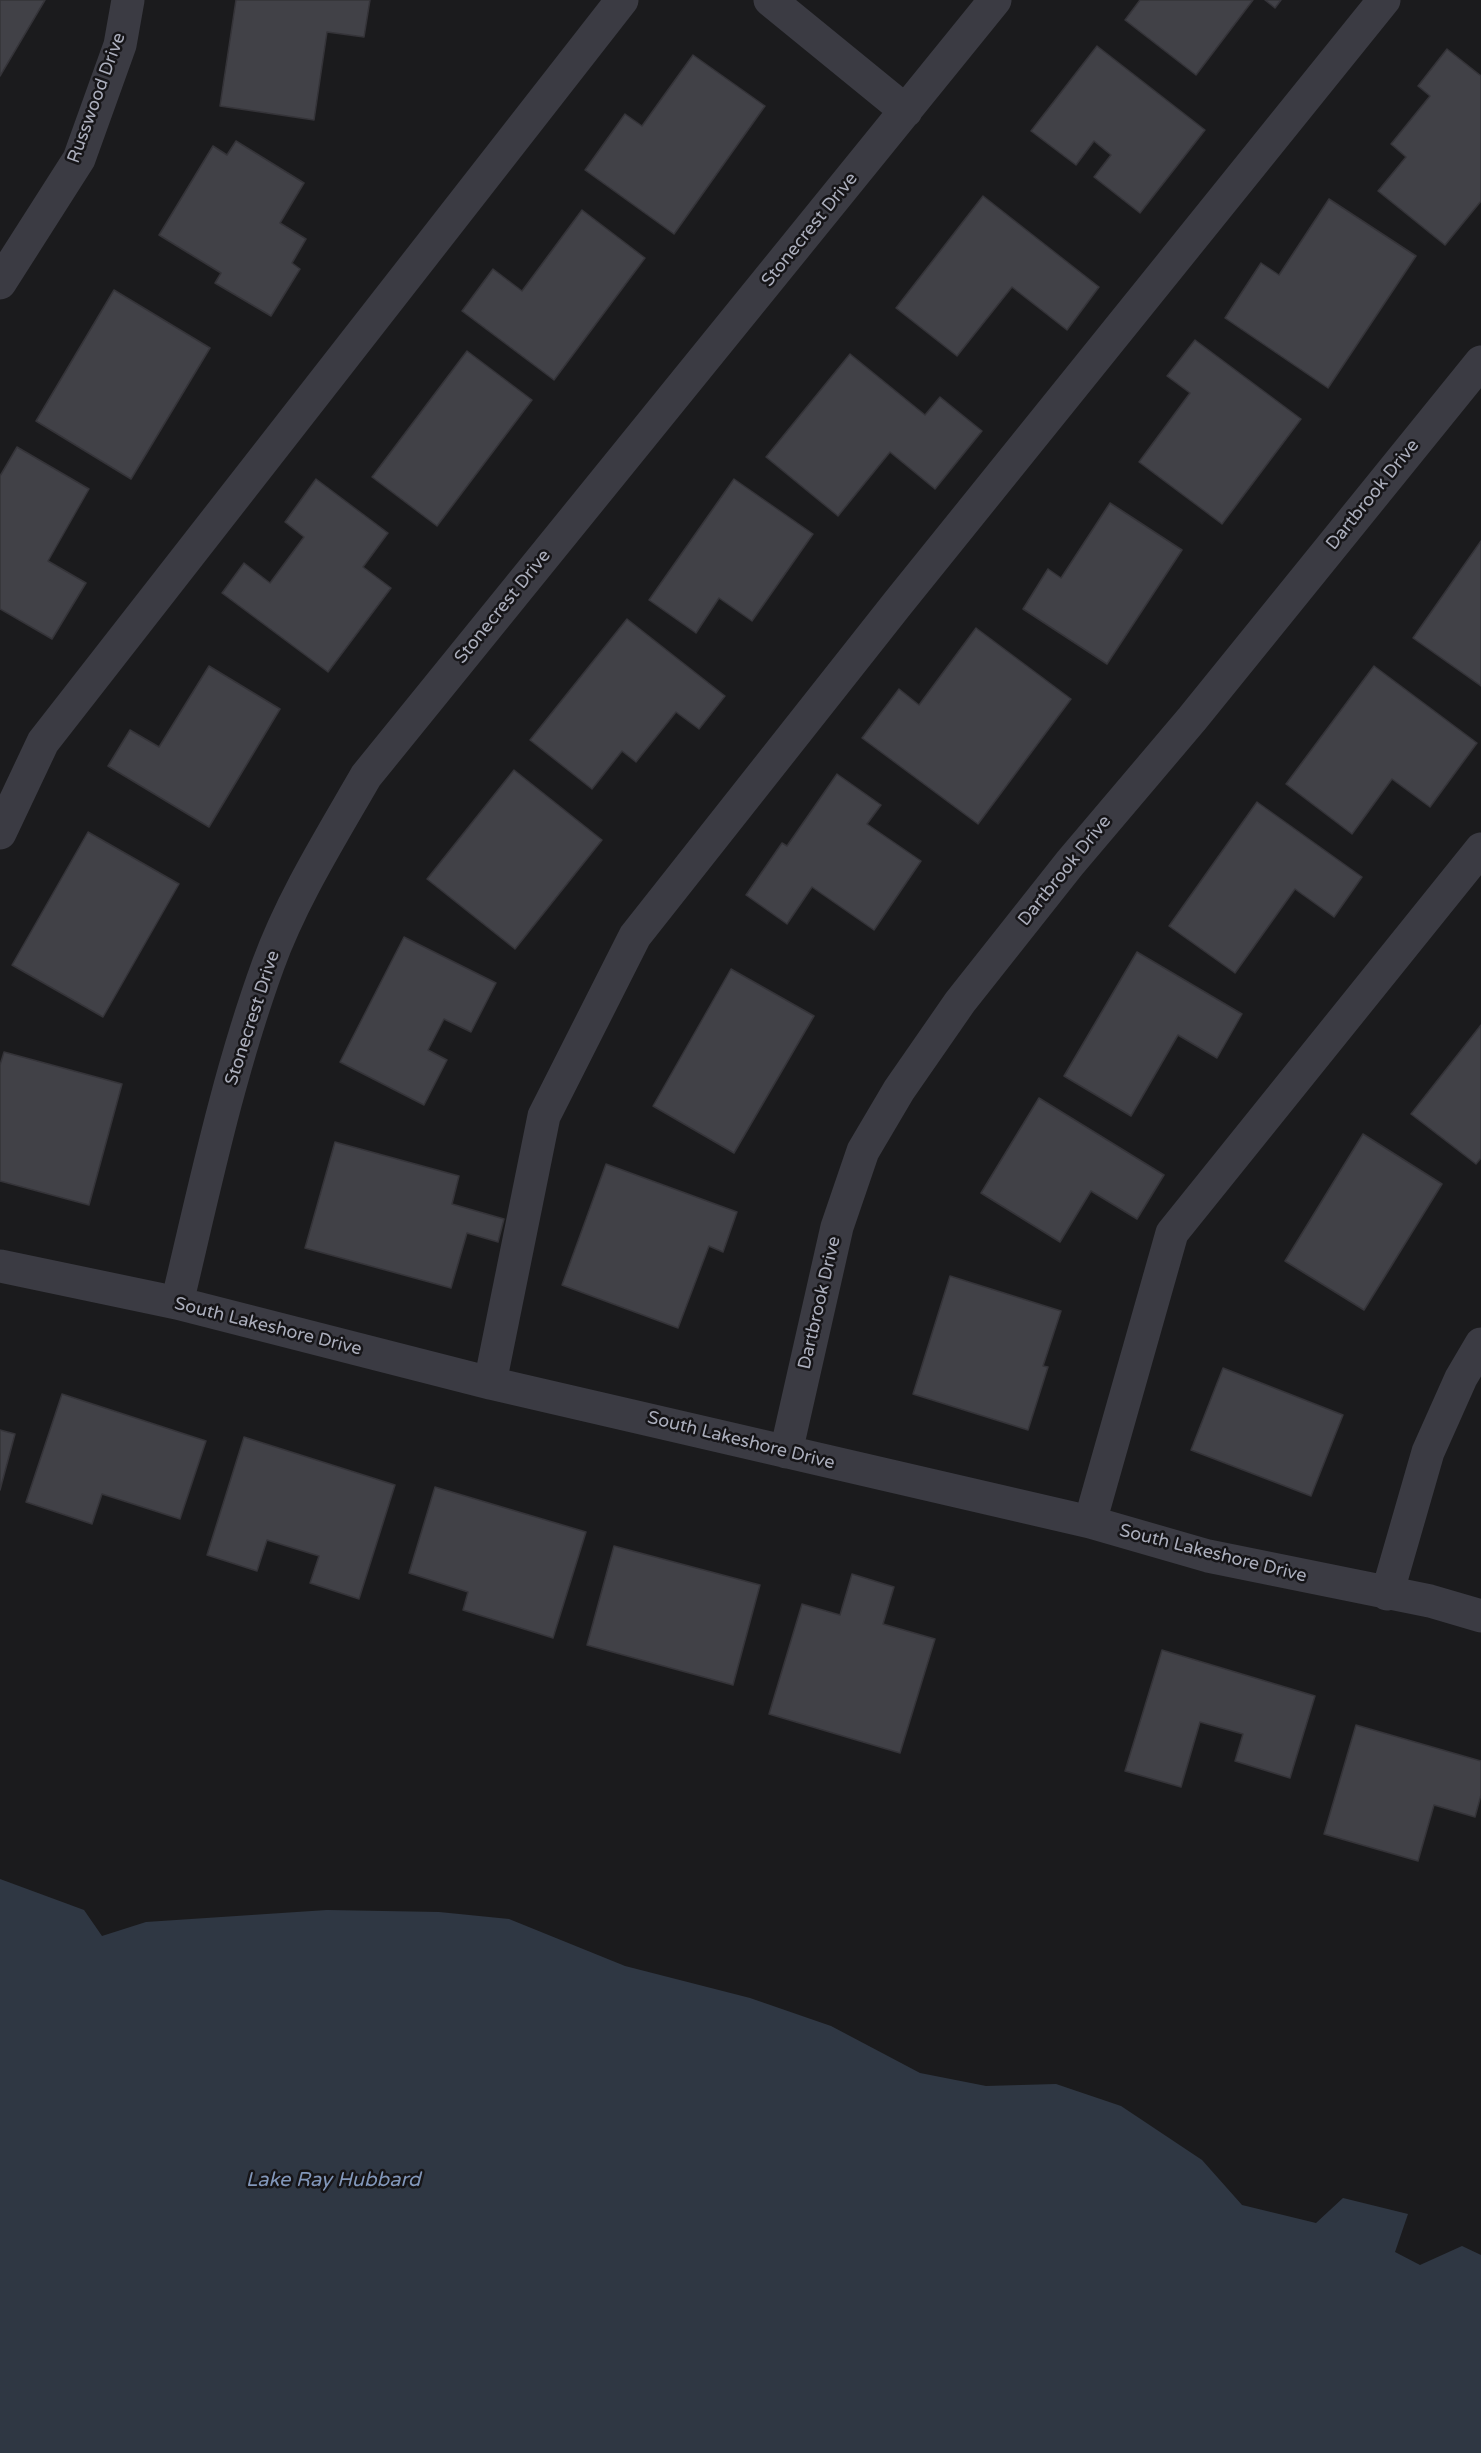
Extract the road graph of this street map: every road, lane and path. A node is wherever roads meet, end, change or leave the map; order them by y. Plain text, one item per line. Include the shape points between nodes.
1 (128, 0) edge
2 (622, 0) edge
3 (770, 0) edge
4 (995, 0) edge
5 (1384, 0) edge
6 (906, 111) junction
7 (0, 283) edge
8 (1481, 362) edge
9 (0, 833) edge
10 (1481, 849) edge
11 (0, 1266) edge
12 (177, 1303) junction
13 (1481, 1344) edge
14 (490, 1383) junction
15 (786, 1452) junction
16 (1090, 1522) junction
17 (1387, 1594) junction
18 (1481, 1616) edge

1 - 7 street, Russwood Drive via 120,45 79,159
2 - 9 street via 43,742
3 - 6 street
4 - 6 street, Stonecrest Drive
5 - 14 street via 635,936 544,1116
6 - 12 street, Stonecrest Drive via 366,776 299,895 268,964 237,1056
8 - 15 street, Dartbrook Drive via 1070,863 960,1002 899,1090 863,1151 837,1227
10 - 16 street via 1172,1233
11 - 12 street, South Lakeshore Drive
12 - 14 street, South Lakeshore Drive
13 - 17 street via 1428,1452
14 - 15 street, South Lakeshore Drive
15 - 16 street, South Lakeshore Drive
16 - 17 street, South Lakeshore Drive via 1208,1556
17 - 18 street, South Lakeshore Drive

